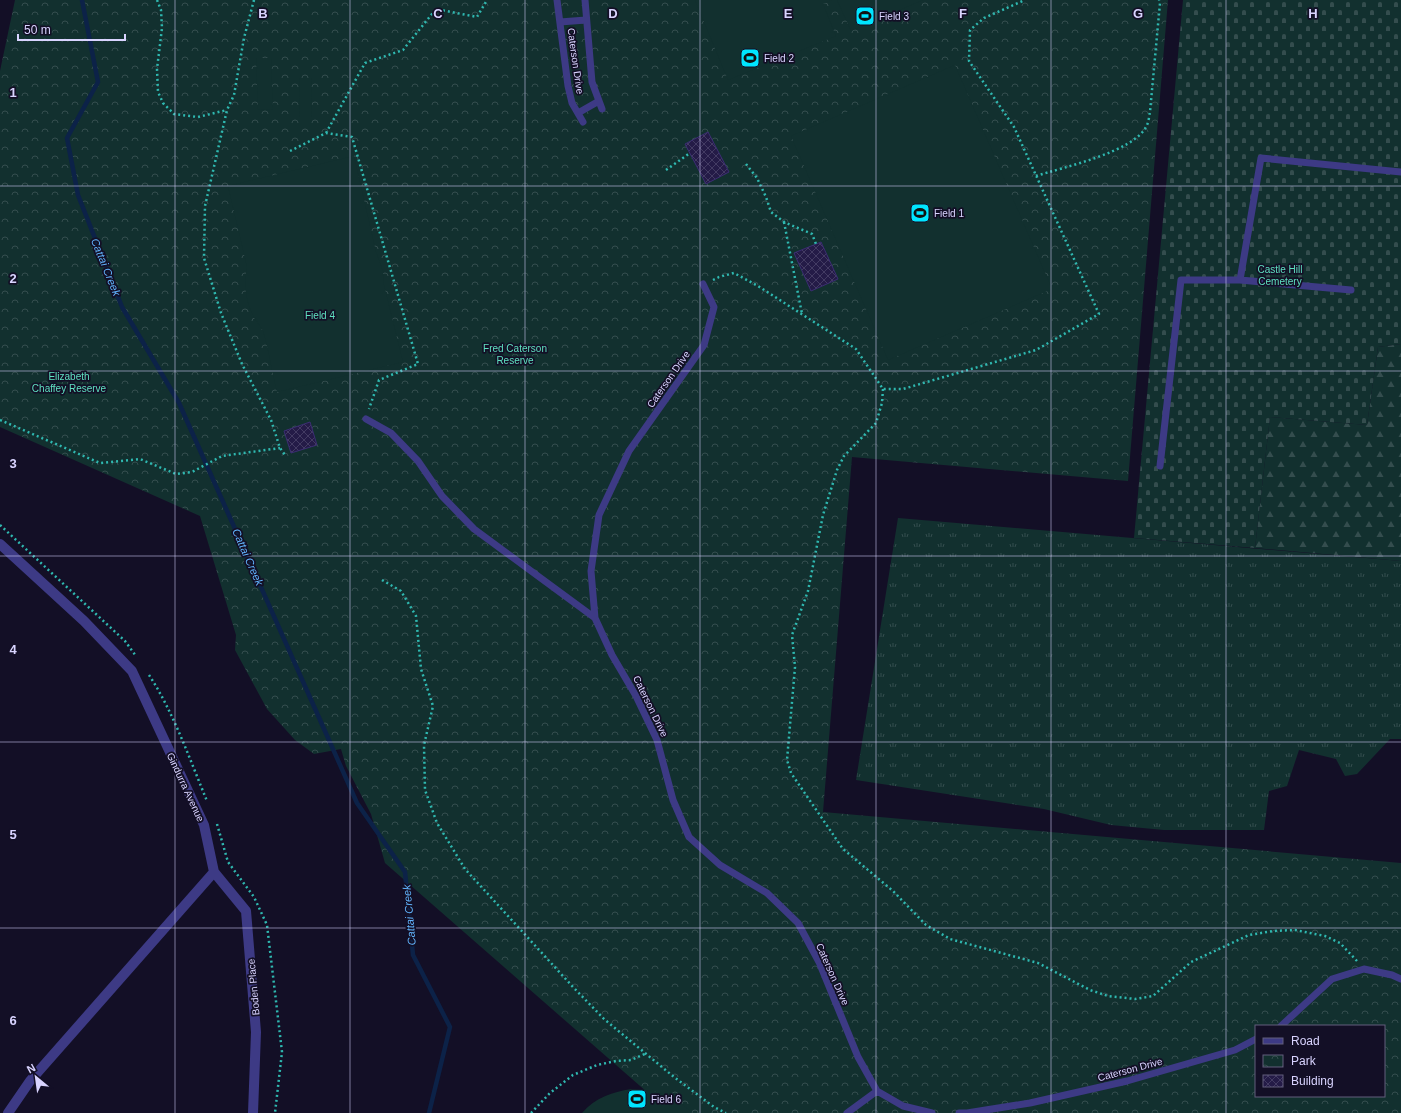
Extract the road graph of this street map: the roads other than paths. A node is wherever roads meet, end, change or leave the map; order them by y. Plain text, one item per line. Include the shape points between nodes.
1 (557, 0) edge
2 (585, 0) edge
3 (586, 20) junction
4 (560, 22) junction
5 (599, 101) junction
6 (602, 108) dead end
7 (578, 113) junction
8 (583, 122) dead end
9 (1401, 172) edge
10 (1240, 280) junction
11 (703, 284) road end
12 (1352, 290) dead end
13 (366, 419) road end
14 (1160, 466) dead end
15 (0, 544) edge
16 (595, 618) junction
17 (214, 872) junction
18 (1401, 979) edge
19 (1282, 1025) edge
20 (1255, 1040) edge
21 (877, 1091) junction
22 (8, 1113) edge
23 (253, 1113) edge
24 (848, 1113) edge
25 (932, 1113) edge
26 (959, 1113) edge

1 - 4 lane, Caterson Drive
2 - 3 lane, Caterson Drive
3 - 4 lane
3 - 5 lane, Caterson Drive via 592,82
4 - 7 lane, Caterson Drive via 568,86 572,103
5 - 6 lane, Caterson Drive
5 - 7 lane
7 - 8 lane, Caterson Drive
9 - 10 lane via 1261,158
10 - 12 lane
10 - 14 lane via 1181,280
11 - 16 lane, Caterson Drive via 714,307 704,345 629,451 598,515 591,571
13 - 16 lane via 391,433 418,461 442,496 474,529
15 - 17 street, Gindurra Avenue via 84,621 132,671 204,825
16 - 21 lane, Caterson Drive via 657,740 672,800 689,837 720,865 767,893 798,923 819,962 858,1057
17 - 22 street via 30,1081
17 - 23 street, Boden Place via 246,911 256,1032
18 - 19 lane via 1392,974 1364,969 1332,979
20 - 26 lane, Caterson Drive via 1235,1050 1127,1081 1030,1103
21 - 24 lane
21 - 25 lane via 903,1106

